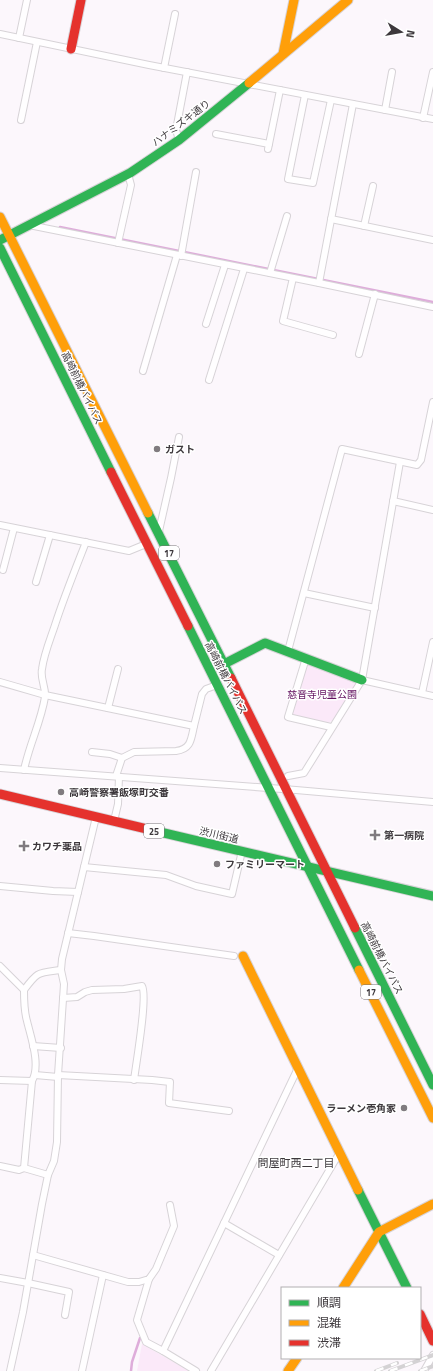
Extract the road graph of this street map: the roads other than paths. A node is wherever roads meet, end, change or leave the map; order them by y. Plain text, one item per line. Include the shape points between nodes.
1 (27, 0) edge
2 (81, 0) edge
3 (294, 0) edge
4 (348, 0) edge
5 (175, 14) dead end
6 (0, 34) edge
7 (19, 38) junction
8 (37, 42) junction
9 (71, 49) junction
10 (283, 54) junction
11 (164, 68) junction
12 (187, 72) junction
13 (392, 72) dead end
14 (433, 72) edge
15 (248, 84) junction
16 (280, 90) junction
17 (305, 95) junction
18 (331, 100) junction
19 (353, 104) junction
20 (385, 110) junction
21 (423, 118) junction
22 (433, 119) edge
23 (21, 120) dead end
24 (216, 134) dead end
25 (179, 140) junction
26 (196, 172) dead end
27 (128, 174) junction
28 (373, 186) dead end
29 (287, 216) dead end
30 (0, 218) edge
31 (331, 219) junction
32 (28, 225) junction
33 (364, 226) junction
34 (9, 235) junction
35 (0, 240) edge
36 (433, 240) edge
37 (118, 243) junction
38 (0, 248) edge
39 (179, 256) junction
40 (225, 265) junction
41 (244, 268) junction
42 (270, 274) junction
43 (293, 278) junction
44 (319, 283) junction
45 (375, 294) junction
46 (433, 307) edge
47 (206, 324) dead end
48 (333, 335) dead end
49 (359, 354) dead end
50 (143, 371) dead end
51 (209, 380) dead end
52 (433, 402) edge
53 (179, 436) dead end
54 (400, 462) junction
55 (393, 501) junction
56 (433, 510) edge
57 (0, 525) edge
58 (14, 528) junction
59 (158, 533) junction
60 (50, 535) junction
61 (86, 542) junction
62 (146, 544) junction
63 (3, 570) dead end
64 (36, 582) dead end
65 (304, 593) junction
66 (375, 608) junction
67 (433, 642) edge
68 (288, 651) junction
69 (306, 658) junction
70 (224, 664) junction
71 (118, 669) dead end
72 (362, 680) junction
73 (0, 682) edge
74 (216, 685) junction
75 (422, 693) junction
76 (45, 695) junction
77 (433, 696) edge
78 (108, 708) junction
79 (194, 726) junction
80 (331, 727) junction
81 (92, 752) dead end
82 (122, 758) junction
83 (0, 768) edge
84 (24, 770) junction
85 (288, 776) dead end
86 (118, 777) junction
87 (268, 788) junction
88 (287, 789) junction
89 (0, 794) edge
90 (433, 802) edge
91 (96, 817) junction
92 (114, 821) junction
93 (242, 851) junction
94 (84, 867) junction
95 (308, 867) junction
96 (327, 872) junction
97 (0, 886) edge
98 (78, 892) junction
99 (433, 896) edge
100 (68, 934) junction
101 (238, 956) joint
102 (0, 966) edge
103 (61, 970) junction
104 (24, 990) junction
105 (63, 998) junction
106 (33, 1046) junction
107 (61, 1048) junction
108 (298, 1068) junction
109 (58, 1076) junction
110 (34, 1078) junction
111 (0, 1080) edge
112 (134, 1080) junction
113 (433, 1085) edge
114 (230, 1111) dead end
115 (433, 1118) edge
116 (340, 1152) junction
117 (0, 1166) edge
118 (24, 1168) junction
119 (48, 1175) junction
120 (433, 1204) edge
121 (170, 1206) dead end
122 (224, 1223) junction
123 (379, 1232) junction
124 (33, 1255) junction
125 (279, 1255) junction
126 (103, 1275) junction
127 (0, 1278) edge
128 (149, 1279) junction
129 (28, 1283) junction
130 (344, 1287) edge
131 (406, 1287) edge
132 (65, 1315) dead end
133 (421, 1316) edge
134 (433, 1341) edge
135 (163, 1351) junction
136 (433, 1355) edge
137 (296, 1359) edge
138 (10, 1371) edge
139 (82, 1371) edge
140 (196, 1371) edge
141 (211, 1371) edge
142 (288, 1371) edge
143 (424, 1371) edge

1 - 7 street
2 - 9 main road
3 - 10 main road
4 - 10 main road, ハナミズキ通り
5 - 11 street
6 - 7 street
7 - 8 street
8 - 9 street
8 - 23 street
9 - 11 street
10 - 15 main road, ハナミズキ通り
11 - 12 street
12 - 15 street
12 - 25 street via 176,130
13 - 20 street
14 - 21 street
15 - 16 street
15 - 25 main road, ハナミズキ通り
16 - 17 street
16 - 24 street via 268,147
17 - 18 street
17 - 18 street via 288,179 313,183
18 - 19 street
19 - 20 street
19 - 31 street
20 - 21 street
21 - 22 street
25 - 27 main road, ハナミズキ通り
26 - 39 street
27 - 32 main road, ハナミズキ通り
27 - 37 street via 131,185
28 - 33 street
29 - 42 street
30 - 34 main road, 高崎前橋バイパス / 17
31 - 33 street
31 - 44 street
32 - 34 main road, ハナミズキ通り
32 - 37 street
33 - 36 street
34 - 35 main road, ハナミズキ通り
34 - 59 main road, 高崎前橋バイパス / 17
37 - 39 street
38 - 62 main road, 高崎前橋バイパス / 17
39 - 40 street
39 - 50 street
40 - 41 street
40 - 47 street
41 - 42 street
41 - 51 street
42 - 43 street
43 - 44 street
43 - 48 street via 283,321
44 - 45 street
45 - 46 street
45 - 49 street
52 - 54 street via 421,460 417,465
53 - 59 street
54 - 55 street
54 - 65 street via 342,449
55 - 56 street
55 - 66 street
57 - 58 street
58 - 60 street
58 - 63 street
59 - 70 main road, 高崎前橋バイパス / 17
60 - 61 street
60 - 64 street
61 - 62 street via 129,551
61 - 76 street via 47,648 41,671
62 - 74 main road, 高崎前橋バイパス / 17
65 - 66 street
65 - 68 street
66 - 72 street
67 - 75 street
68 - 69 main road
68 - 70 main road via 265,643
69 - 72 main road
69 - 80 street via 288,717
70 - 88 main road, 高崎前橋バイパス / 17
71 - 78 street
72 - 75 street
72 - 80 street
73 - 76 street
74 - 79 street via 206,689 202,694
74 - 87 main road, 高崎前橋バイパス / 17
75 - 77 street
76 - 78 street
76 - 84 street
78 - 79 street
79 - 82 street via 190,744 182,750 134,752
80 - 85 street via 304,773
81 - 82 street
82 - 86 street
83 - 84 street
84 - 86 street
86 - 87 street
86 - 92 street via 118,804
87 - 88 street
87 - 95 main road, 高崎前橋バイパス / 17
88 - 90 street
88 - 96 main road, 高崎前橋バイパス / 17
89 - 91 main road, 渋川街道 / 25
91 - 92 main road, 渋川街道 / 25
91 - 94 street
92 - 93 main road, 渋川街道 / 25
93 - 94 street via 232,894 196,886 166,875
93 - 95 main road, 渋川街道 / 25
94 - 98 street
95 - 96 main road, 渋川街道 / 25
95 - 115 main road, 高崎前橋バイパス / 17
96 - 99 main road, 渋川街道 / 25
96 - 113 main road, 高崎前橋バイパス / 17
97 - 98 street
98 - 100 street
100 - 101 street
100 - 103 street
101 - 108 main road
102 - 104 street
103 - 104 street via 41,972
103 - 105 street
104 - 106 street via 26,1020
105 - 107 street
105 - 112 street via 77,997 92,990 142,986 144,1004
106 - 107 street
106 - 110 street
107 - 109 street
108 - 116 main road
108 - 122 street
109 - 110 street
109 - 112 street
109 - 119 street via 57,1142 54,1161
110 - 111 street
110 - 118 street
112 - 114 street via 170,1082 169,1103
116 - 123 main road
116 - 125 street
117 - 118 street via 19,1170
118 - 119 street
119 - 124 street
120 - 123 main road
121 - 128 street via 174,1226 156,1270
122 - 125 street
122 - 135 street
123 - 130 main road
123 - 131 main road
124 - 126 street
124 - 129 street
125 - 141 street
126 - 128 street via 128,1282
126 - 139 street
127 - 129 street
128 - 135 street via 137,1320 146,1342
129 - 132 street via 70,1292
129 - 138 street
133 - 134 main road
135 - 140 street
136 - 143 street
137 - 142 main road

